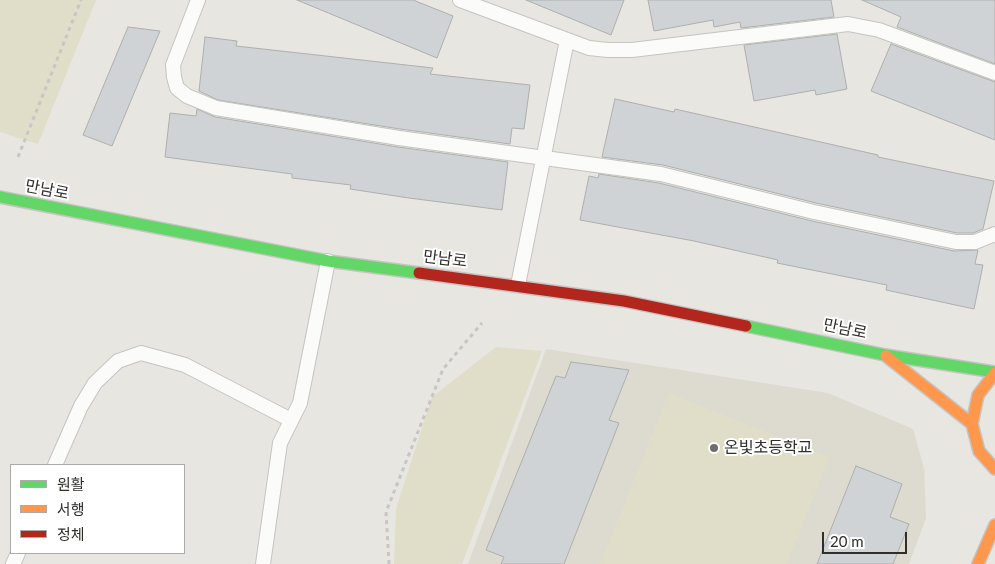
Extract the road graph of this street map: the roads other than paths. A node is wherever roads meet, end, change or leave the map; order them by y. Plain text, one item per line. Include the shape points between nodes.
1 (198, 0) edge
2 (460, 0) edge
3 (567, 40) junction
4 (995, 73) edge
5 (543, 158) junction
6 (0, 197) edge
7 (995, 234) edge
8 (328, 261) junction
9 (518, 285) junction
10 (885, 355) junction
11 (995, 373) edge
12 (291, 420) junction
13 (972, 424) junction
14 (55, 464) edge
15 (995, 469) edge
16 (995, 525) edge
17 (263, 564) edge
18 (978, 564) edge

1 - 5 lane via 173,65 178,88 200,103 399,138
2 - 3 lane
3 - 4 lane via 588,48 632,50 848,24 879,30
3 - 5 lane
5 - 7 lane via 661,174 814,212 956,242 975,242
5 - 9 lane
6 - 8 street, 만남로
8 - 9 street, 만남로
8 - 12 lane via 300,403
9 - 10 street, 만남로 via 624,301
10 - 11 street, 만남로
10 - 13 street
11 - 13 street via 978,395
12 - 14 lane via 185,365 141,353 118,361 95,383 80,406
12 - 17 lane via 280,443
13 - 15 street via 979,451
16 - 18 street

